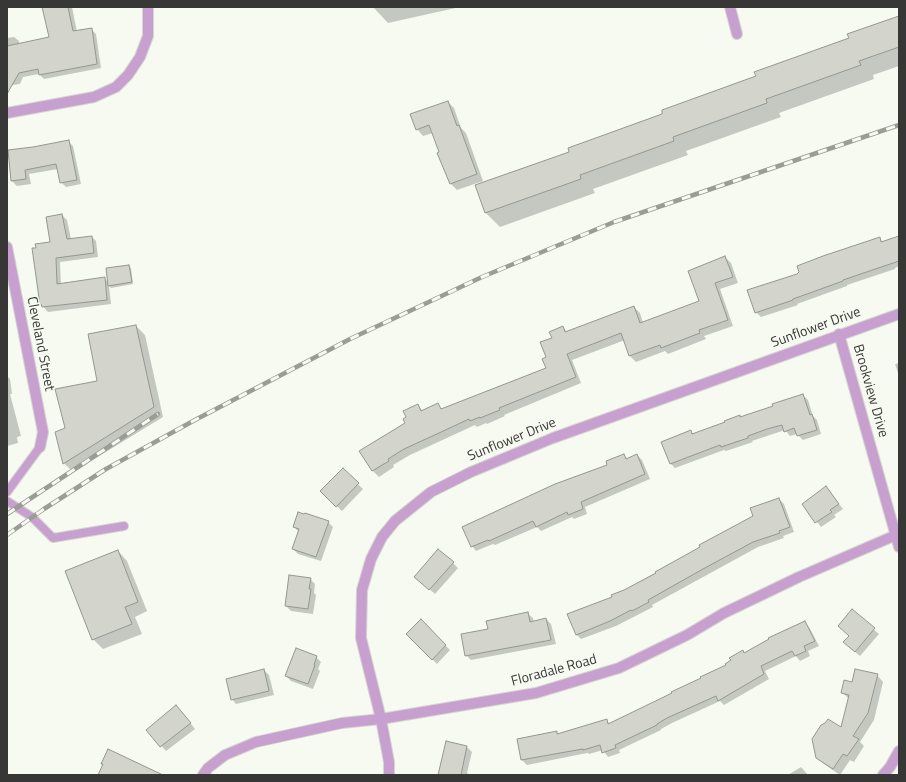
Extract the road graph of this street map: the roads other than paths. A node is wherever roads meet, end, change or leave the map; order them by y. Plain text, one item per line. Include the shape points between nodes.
1 (148, 7) edge
2 (730, 7) edge
3 (737, 34) dead end
4 (7, 114) edge
5 (7, 247) edge
6 (899, 314) edge
7 (839, 334) junction
8 (40, 447) joint
9 (7, 492) edge
10 (7, 501) edge
11 (124, 526) dead end
12 (896, 535) junction
13 (899, 547) edge
14 (381, 719) junction
15 (899, 751) edge
16 (203, 775) edge
17 (389, 775) edge
18 (883, 775) edge

1 - 4 street via 148,36 140,57 116,87 94,97
2 - 3 street
5 - 8 street, Cleveland Street via 42,432
6 - 7 street, Sunflower Drive
7 - 12 street, Brookview Drive
7 - 14 street, Sunflower Drive via 553,438 471,472 431,492 395,521 371,559 362,590 361,638
8 - 9 lane
10 - 11 lane via 32,517 53,538
12 - 13 street, Brookview Drive
12 - 14 street, Floradale Road via 799,576 619,668 536,693
14 - 16 street, Floradale Road via 342,722 256,742 225,755
14 - 17 street, Sunflower Drive
15 - 18 street

